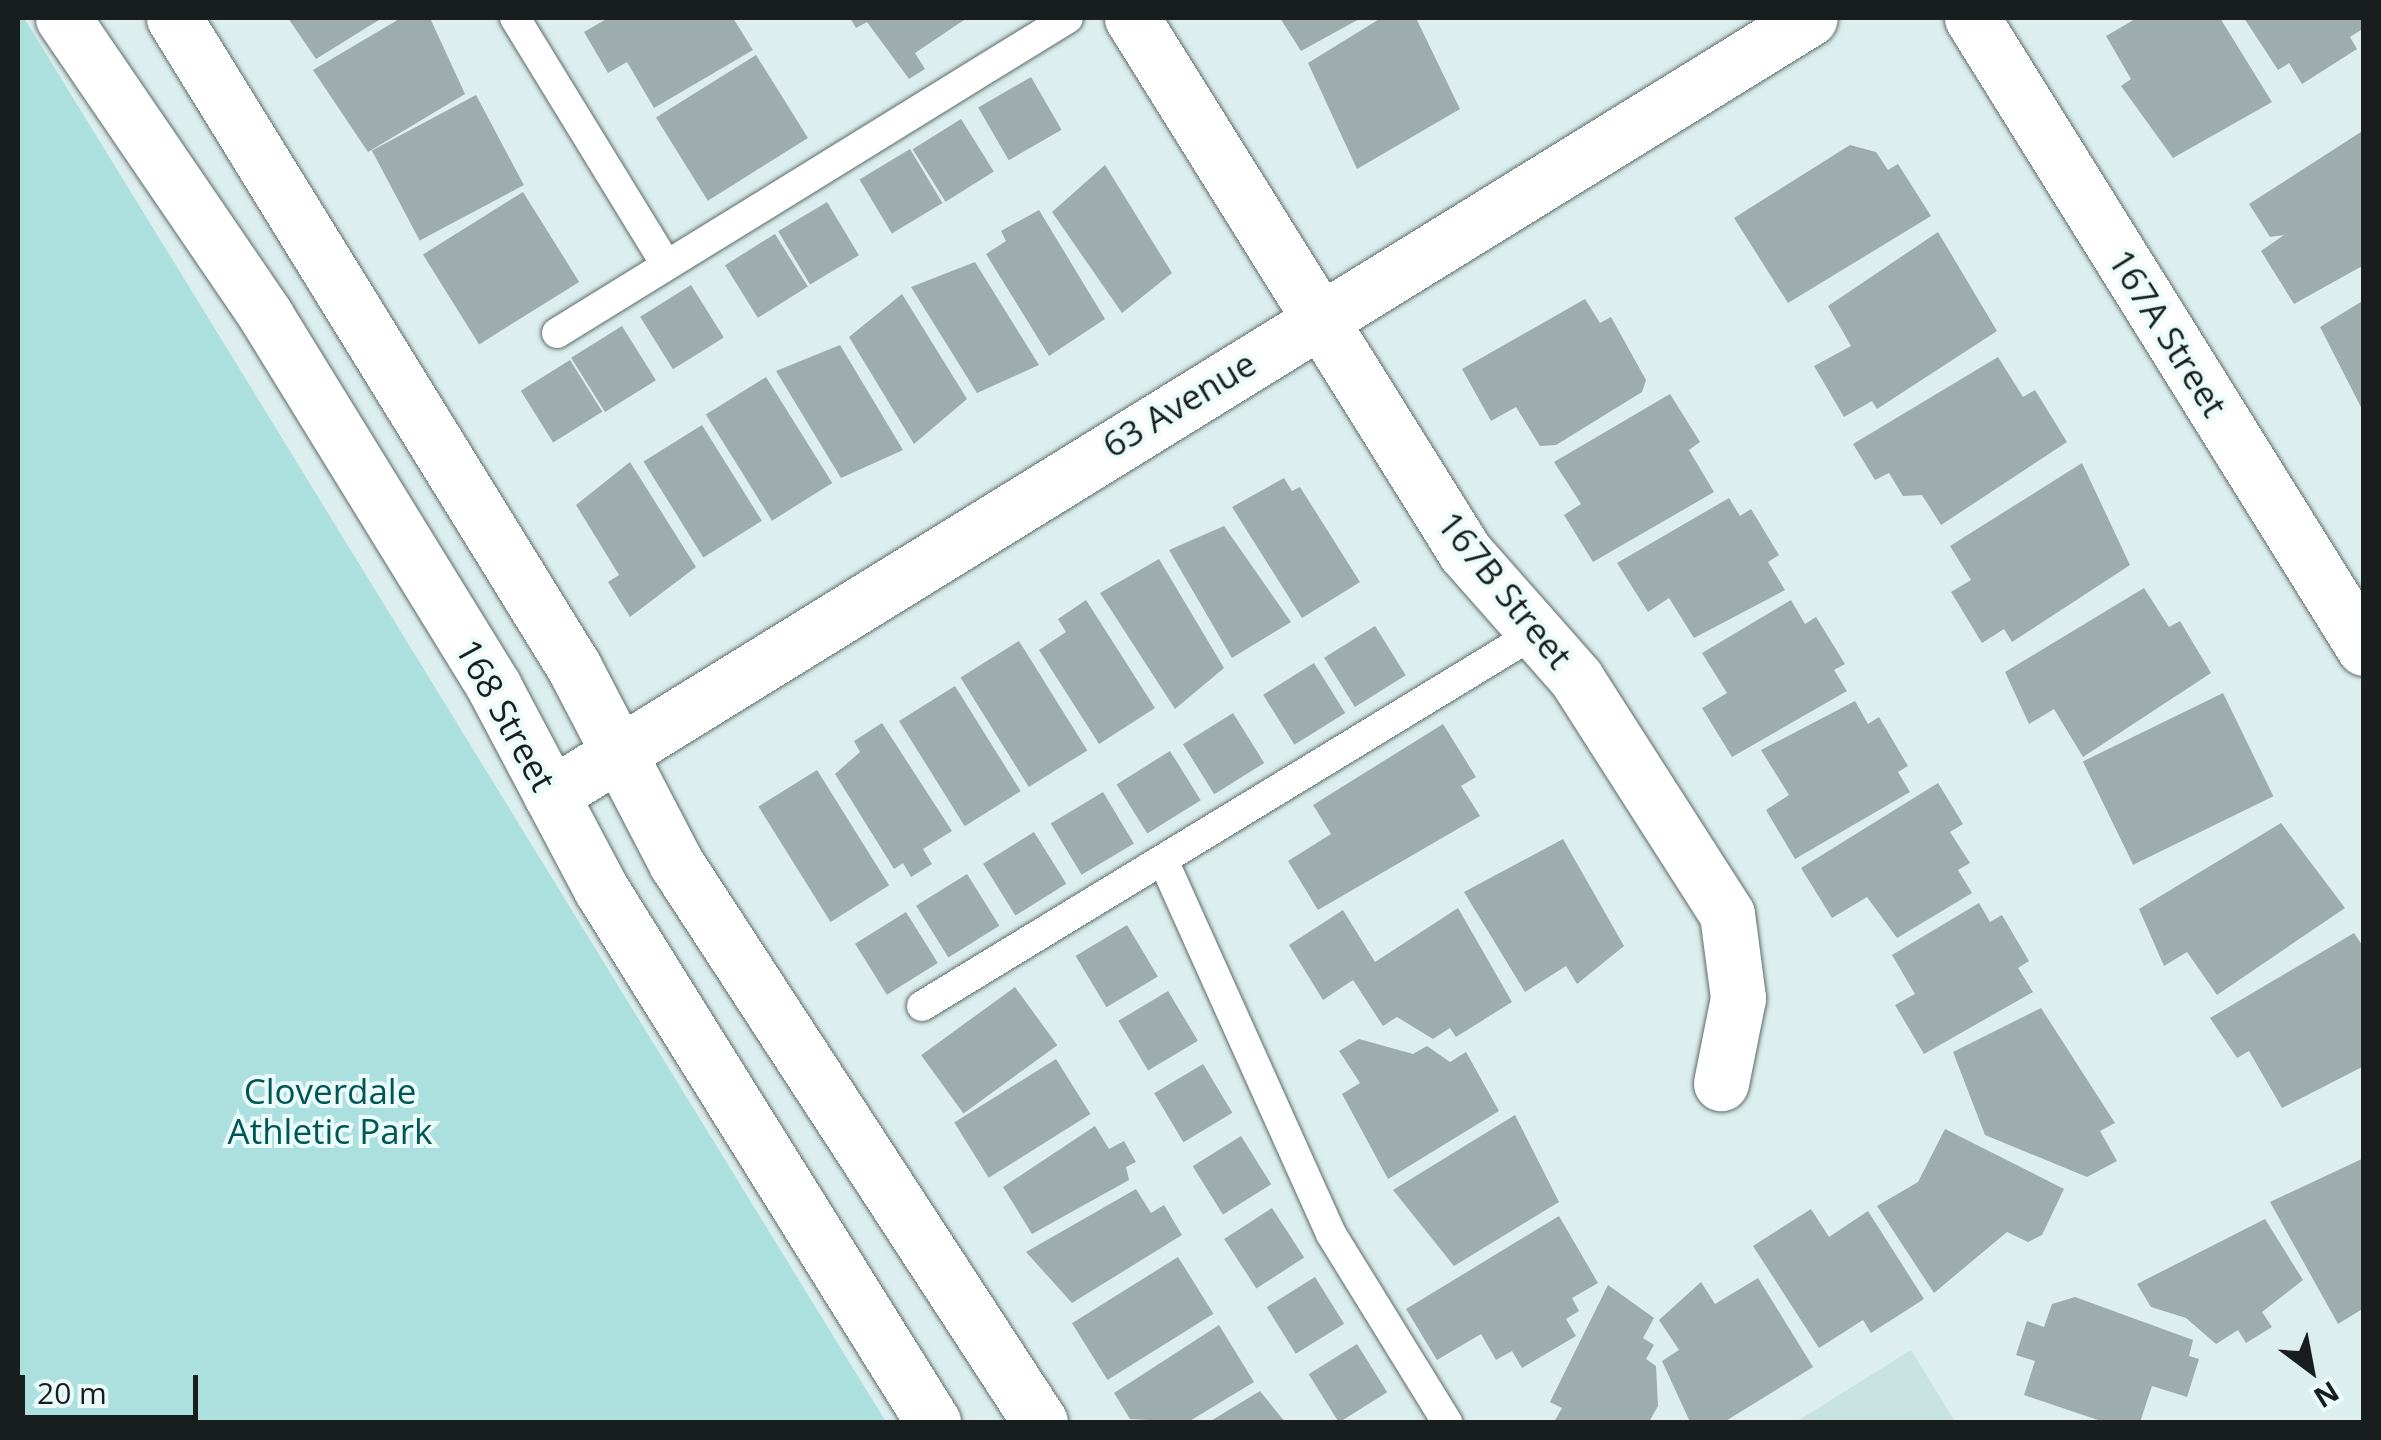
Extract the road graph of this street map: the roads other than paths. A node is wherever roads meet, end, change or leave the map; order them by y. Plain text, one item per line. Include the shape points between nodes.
1 (64, 18) edge
2 (174, 18) edge
3 (515, 18) edge
4 (1068, 18) edge
5 (1132, 18) edge
6 (1810, 18) edge
7 (1972, 18) edge
8 (665, 263) junction
9 (1318, 319) junction
10 (557, 333) dead end
11 (1535, 632) junction
12 (2364, 648) edge
13 (619, 754) junction
14 (551, 794) junction
15 (1163, 860) junction
16 (922, 1006) dead end
17 (1721, 1083) dead end
18 (933, 1422) edge
19 (1040, 1422) edge
20 (1447, 1422) edge

1 - 14 street, 168 Street via 266,316
2 - 13 street
3 - 8 lane
4 - 8 lane
5 - 9 street, 167B Street
6 - 9 street, 63 Avenue
7 - 12 street, 167A Street
8 - 10 lane
9 - 11 street, 167B Street via 1465,552
9 - 13 street, 63 Avenue
11 - 15 lane
11 - 17 street, 167B Street via 1576,678 1726,914 1738,998
13 - 14 street, 63 Avenue
13 - 19 street via 849,1141
14 - 18 street, 168 Street
15 - 16 lane
15 - 20 lane via 1331,1234

